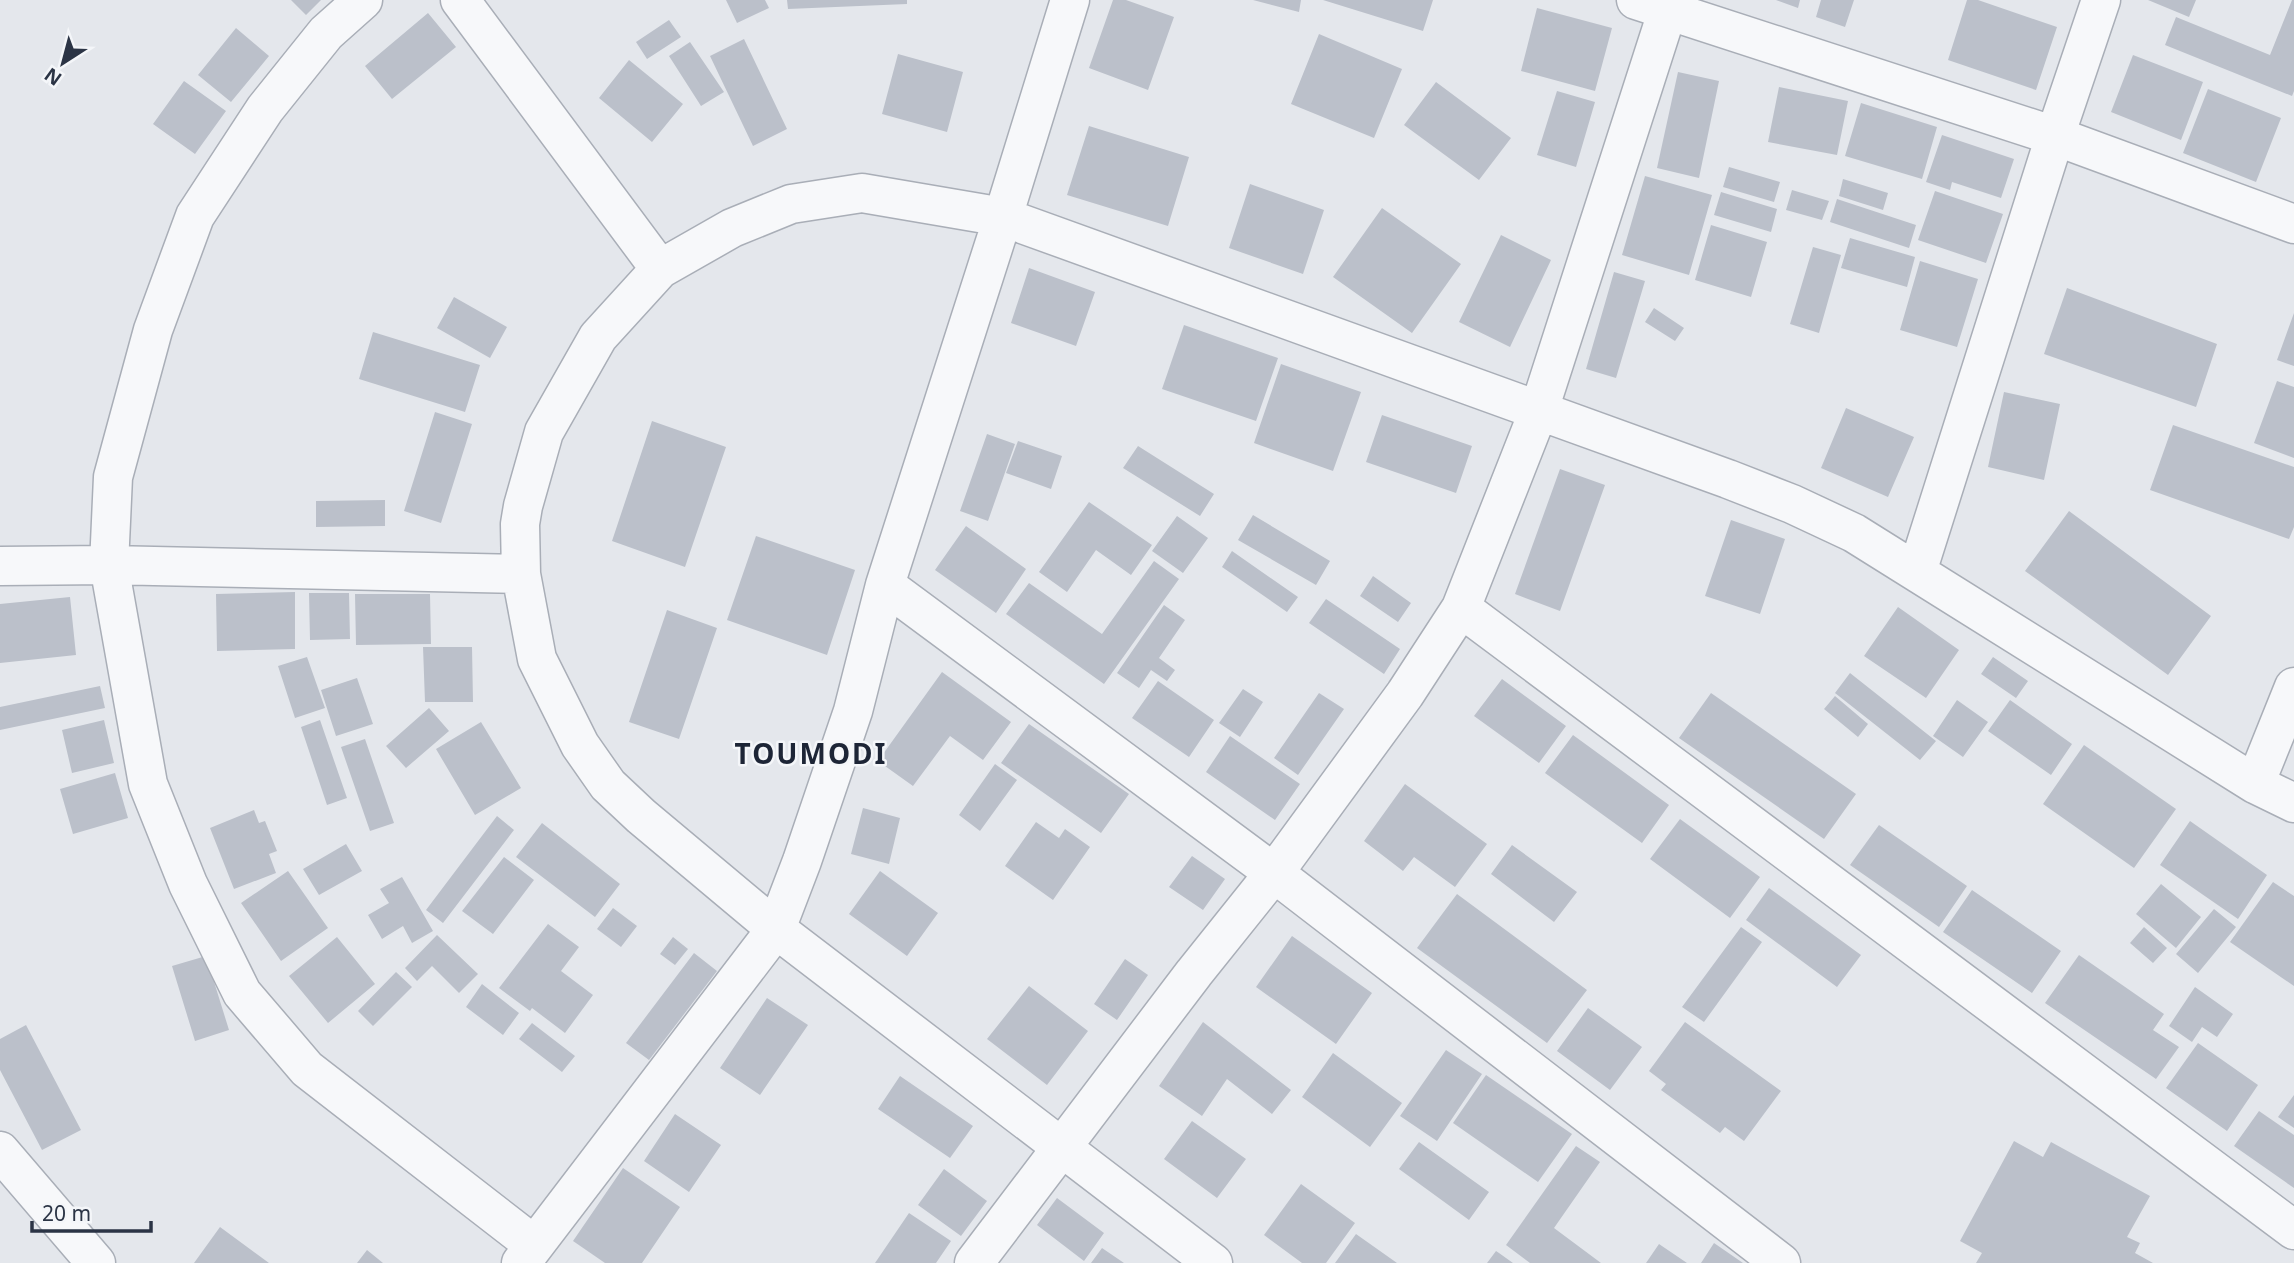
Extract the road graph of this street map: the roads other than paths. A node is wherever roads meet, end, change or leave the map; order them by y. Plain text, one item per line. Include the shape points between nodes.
1 (363, 0) edge
2 (460, 0) edge
3 (1070, 0) edge
4 (2101, 0) edge
5 (1658, 4) edge
6 (2054, 136) junction
7 (1003, 217) junction
8 (2294, 225) edge
9 (660, 269) junction
10 (1539, 410) junction
11 (109, 565) junction
12 (0, 566) edge
13 (1917, 572) junction
14 (521, 574) junction
15 (886, 585) junction
16 (1461, 608) junction
17 (2294, 687) edge
18 (2255, 784) junction
19 (2294, 803) edge
20 (1274, 873) junction
21 (776, 929) junction
22 (1061, 1147) junction
23 (0, 1151) edge
24 (2294, 1230) edge
25 (528, 1254) edge
26 (96, 1263) edge
27 (974, 1263) edge
28 (1213, 1263) edge
29 (1781, 1263) edge

1 - 11 street via 326,33 265,109 195,216 153,330 113,477
2 - 9 street
3 - 7 street
4 - 6 street
5 - 6 street
5 - 10 street
6 - 8 street
6 - 13 street
7 - 9 street via 862,193 791,204 732,228
7 - 10 street
7 - 15 street
9 - 14 street via 598,337 544,432 520,524
10 - 13 street via 1791,504 1854,533
10 - 16 street
11 - 12 street
11 - 14 street
11 - 25 street via 148,784 188,884 242,993 307,1069
13 - 18 street
14 - 21 street via 537,659 580,745 608,785
15 - 20 street
15 - 21 street via 853,710
16 - 20 street via 1405,694
16 - 24 street
17 - 18 street
18 - 19 street
20 - 22 street
20 - 29 street
21 - 22 street
21 - 25 street
22 - 27 street
22 - 28 street
23 - 26 street

